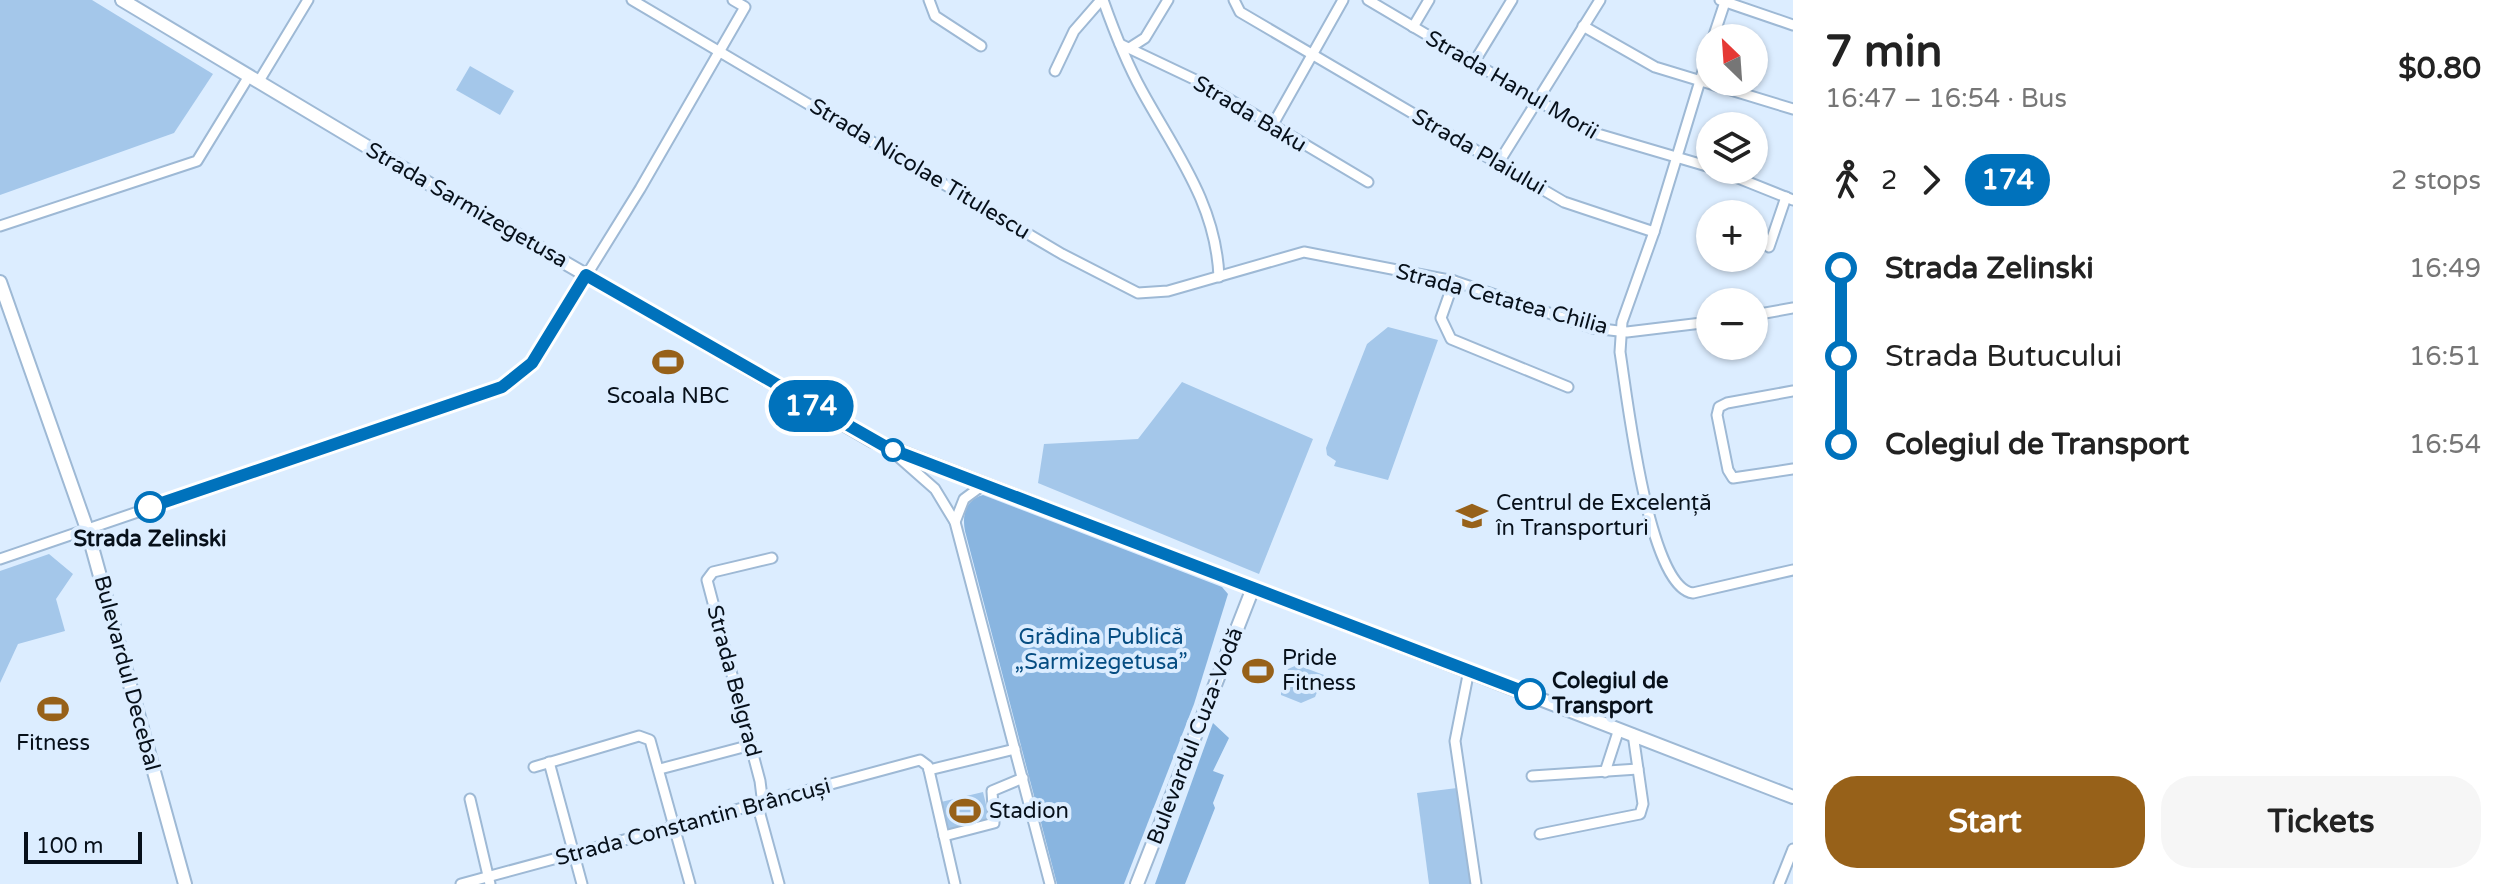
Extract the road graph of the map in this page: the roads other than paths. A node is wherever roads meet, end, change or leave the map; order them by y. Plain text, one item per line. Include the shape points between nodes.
1 (122, 0) edge
2 (308, 0) edge
3 (632, 0) edge
4 (733, 0) edge
5 (929, 0) edge
6 (1102, 0) edge
7 (1168, 0) edge
8 (1234, 0) edge
9 (1343, 0) edge
10 (1368, 0) edge
11 (1429, 0) edge
12 (1512, 0) edge
13 (1600, 0) edge
14 (1722, 1) edge
15 (1716, 24) edge
16 (1793, 25) edge
17 (1583, 26) junction
18 (1413, 27) junction
19 (1120, 44) junction
20 (981, 46) dead end
21 (1131, 47) junction
22 (718, 51) junction
23 (1311, 56) junction
24 (1473, 64) junction
25 (1055, 71) dead end
26 (254, 79) junction
27 (1696, 80) edge
28 (1696, 90) edge
29 (1749, 96) edge
30 (1537, 99) junction
31 (1793, 109) edge
32 (1272, 126) junction
33 (1674, 158) junction
34 (1499, 162) junction
35 (1696, 164) edge
36 (1368, 182) dead end
37 (1754, 184) edge
38 (1790, 198) edge
39 (0, 226) edge
40 (1654, 232) junction
41 (1769, 247) dead end
42 (586, 275) junction
43 (1219, 277) junction
44 (1454, 281) junction
45 (0, 282) edge
46 (1793, 308) edge
47 (1768, 312) edge
48 (1696, 323) edge
49 (1620, 331) junction
50 (1568, 387) dead end
51 (1793, 391) edge
52 (888, 448) junction
53 (1793, 469) edge
54 (983, 485) junction
55 (955, 522) junction
56 (87, 529) junction
57 (772, 558) dead end
58 (0, 559) edge
59 (1793, 570) edge
60 (1253, 588) junction
61 (1469, 670) junction
62 (1619, 729) junction
63 (1633, 734) junction
64 (751, 745) junction
65 (1015, 749) junction
66 (549, 762) junction
67 (927, 766) junction
68 (534, 767) dead end
69 (660, 769) junction
70 (1638, 769) junction
71 (1605, 772) junction
72 (1532, 776) dead end
73 (1023, 778) junction
74 (1793, 797) edge
75 (470, 799) dead end
76 (760, 806) junction
77 (675, 829) junction
78 (1540, 834) dead end
79 (944, 836) junction
80 (1793, 849) edge
81 (573, 854) junction
82 (489, 880) edge
83 (185, 884) edge
84 (461, 884) edge
85 (582, 884) edge
86 (690, 884) edge
87 (779, 884) edge
88 (955, 884) edge
89 (1050, 884) edge
90 (1137, 884) edge
91 (1476, 884) edge
92 (1779, 884) edge

1 - 26 main road, Strada Sarmizegetusa
2 - 26 street
3 - 22 street, Strada Nicolae Titulescu
4 - 22 street via 745,7
5 - 20 street via 935,16
6 - 19 street
6 - 25 street via 1074,31
7 - 21 street via 1145,38
8 - 23 street, Strada Plaiului via 1240,12
9 - 23 street
10 - 18 street, Strada Hanul Morii
11 - 18 street
12 - 24 street
13 - 17 street
14 - 15 street
14 - 16 street
17 - 27 street via 1655,67
17 - 30 street
18 - 24 street, Strada Hanul Morii
19 - 21 street, Strada Baku
19 - 43 street via 1209,213
21 - 32 street, Strada Baku
22 - 42 street
22 - 43 street, Strada Nicolae Titulescu via 1128,290 1158,293
23 - 32 street
23 - 34 street, Strada Plaiului
24 - 30 street, Strada Hanul Morii
26 - 39 street via 197,161
26 - 42 main road, Strada Sarmizegetusa
28 - 33 street
29 - 31 street
30 - 33 street, Strada Hanul Morii via 1604,138
30 - 34 street
32 - 36 street, Strada Baku
33 - 35 street, Strada Hanul Morii
33 - 40 street
34 - 40 street, Strada Plaiului via 1582,210
37 - 38 street
38 - 41 street
40 - 49 street
42 - 52 main road, Strada Sarmizegetusa
42 - 56 street via 532,363 502,387
43 - 44 street, Strada Cetatea Chilia via 1304,252
44 - 49 street, Strada Cetatea Chilia via 1585,326
44 - 50 street via 1441,318 1451,339
45 - 56 main road, Bulevardul Decebal
46 - 47 street
48 - 49 street, Strada Cetatea Chilia
49 - 59 street via 1652,528 1667,573 1683,592 1693,593
51 - 53 street via 1727,403 1717,415 1733,478
52 - 54 main road, Strada Sarmizegetusa
52 - 55 street via 935,489
54 - 55 street via 964,499
54 - 60 main road, Strada Sarmizegetusa
55 - 65 street
56 - 58 street
56 - 83 main road, Bulevardul Decebal
57 - 64 street, Strada Belgrad via 713,572 708,578
60 - 61 main road, Strada Sarmizegetusa
60 - 90 main road, Bulevardul Cuza-Vodă
61 - 62 main road, Strada Sarmizegetusa
61 - 91 street via 1455,741
62 - 63 main road, Strada Sarmizegetusa
62 - 71 street
63 - 70 street
63 - 74 main road, Strada Sarmizegetusa
64 - 69 street
64 - 76 street, Strada Belgrad
65 - 67 street, Strada Constantin Brâncuși
65 - 73 street
66 - 68 street
66 - 69 street via 645,737
66 - 81 street
67 - 76 street, Strada Constantin Brâncuși via 916,760
67 - 79 street
69 - 77 street
70 - 71 street
70 - 78 street via 1640,814
71 - 72 street
73 - 79 street via 992,791 994,823
73 - 89 street
75 - 82 street
76 - 77 street, Strada Constantin Brâncuși
76 - 87 street, Strada Belgrad
77 - 81 street, Strada Constantin Brâncuși
77 - 86 street
79 - 88 street
80 - 92 street
81 - 82 street, Strada Constantin Brâncuși
81 - 85 street
82 - 84 street, Strada Constantin Brâncuși

